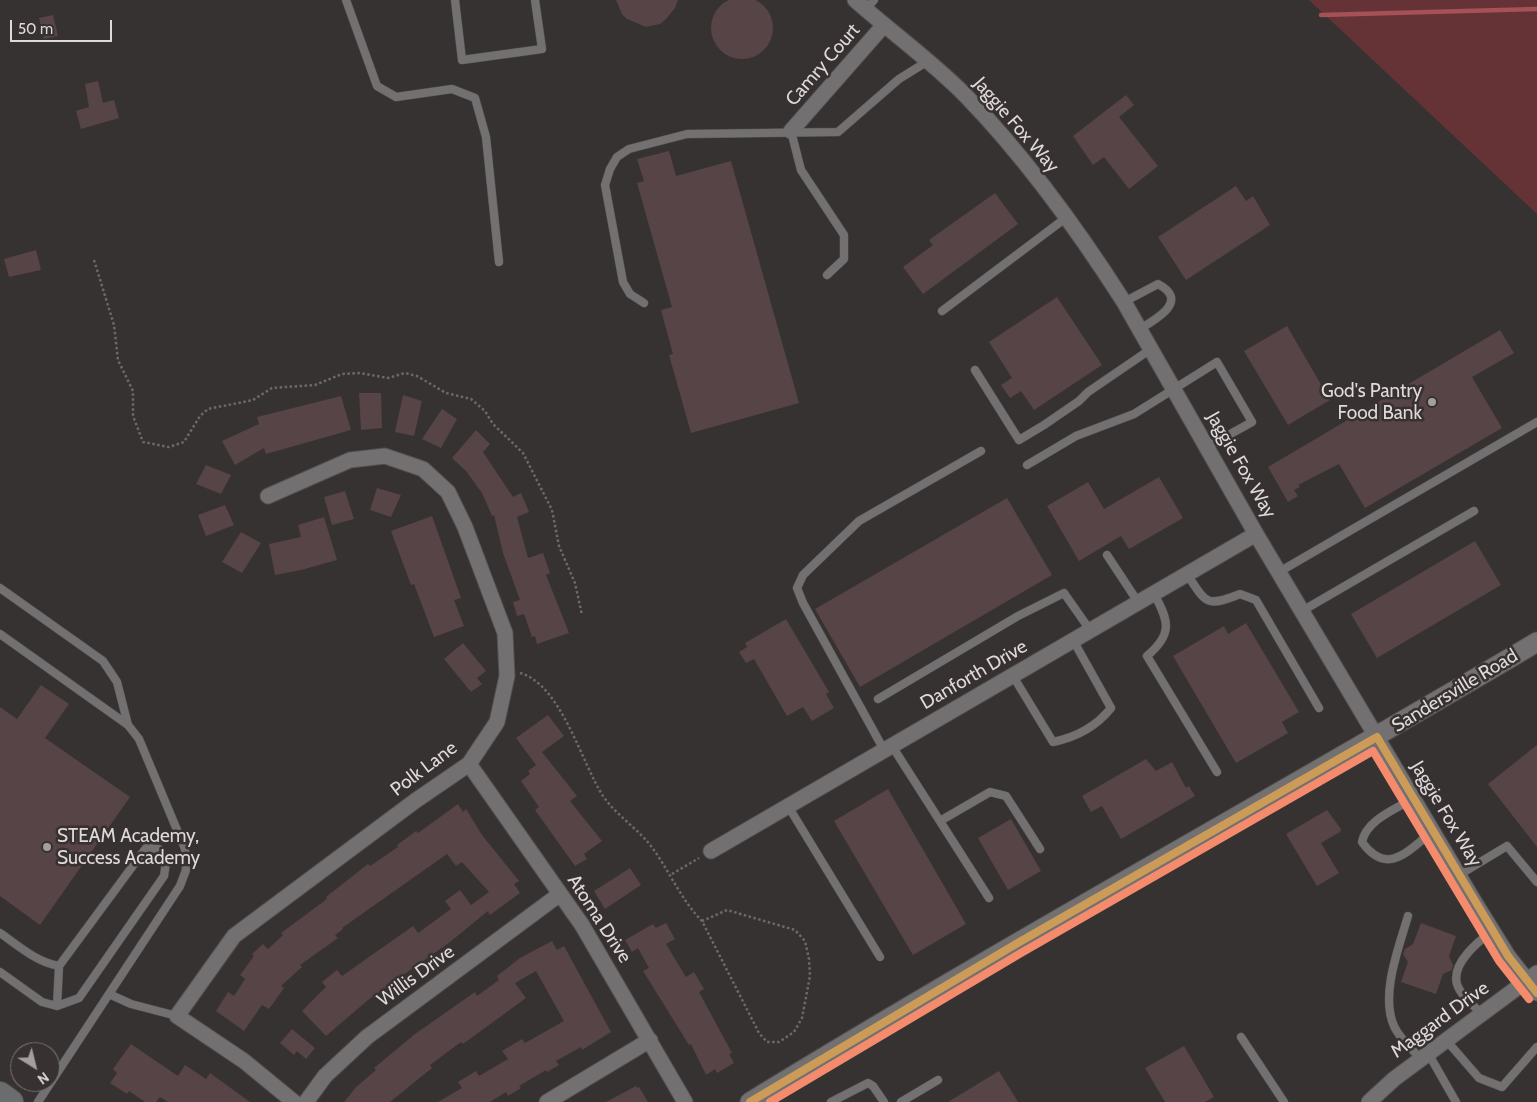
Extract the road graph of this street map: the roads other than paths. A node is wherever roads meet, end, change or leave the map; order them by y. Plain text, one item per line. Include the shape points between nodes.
1 (346, 0) edge
2 (456, 0) edge
3 (535, 0) edge
4 (865, 3) edge
5 (884, 25) junction
6 (928, 61) junction
7 (791, 131) junction
8 (1067, 217) junction
9 (499, 262) dead end
10 (827, 275) dead end
11 (1124, 302) junction
12 (644, 303) dead end
13 (942, 311) dead end
14 (1140, 329) junction
15 (1151, 349) junction
16 (975, 370) dead end
17 (1173, 388) junction
18 (1537, 422) edge
19 (1207, 447) junction
20 (981, 451) dead end
21 (1027, 465) dead end
22 (268, 496) dead end
23 (1474, 511) dead end
24 (1256, 534) junction
25 (1107, 555) dead end
26 (1279, 572) junction
27 (1187, 574) junction
28 (0, 588) edge
29 (1154, 594) junction
30 (1138, 602) junction
31 (1302, 611) junction
32 (1090, 630) junction
33 (0, 634) edge
34 (1073, 640) junction
35 (1537, 642) edge
36 (1013, 676) junction
37 (878, 699) dead end
38 (1319, 708) dead end
39 (128, 724) junction
40 (1377, 737) junction
41 (888, 748) junction
42 (469, 764) junction
43 (1217, 772) dead end
44 (1414, 798) junction
45 (788, 806) junction
46 (940, 821) junction
47 (1433, 831) junction
48 (1040, 850) dead end
49 (711, 851) road end
50 (186, 857) junction
51 (166, 862) junction
52 (1459, 875) junction
53 (1537, 882) edge
54 (560, 894) junction
55 (989, 898) dead end
56 (1408, 916) dead end
57 (1492, 931) junction
58 (0, 933) edge
59 (880, 958) dead end
60 (59, 966) junction
61 (0, 972) edge
62 (1531, 977) edge
63 (1537, 993) edge
64 (109, 994) junction
65 (57, 1006) junction
66 (1482, 1014) junction
67 (177, 1016) junction
68 (1241, 1037) dead end
69 (650, 1040) junction
70 (1446, 1040) junction
71 (1537, 1047) edge
72 (1424, 1056) junction
73 (938, 1080) dead end
74 (0, 1094) edge
75 (11, 1102) edge
76 (38, 1102) edge
77 (294, 1102) edge
78 (306, 1102) edge
79 (547, 1102) edge
80 (685, 1102) edge
81 (750, 1102) edge
82 (831, 1102) edge
83 (884, 1102) edge
84 (902, 1102) edge
85 (1284, 1102) edge
86 (1369, 1102) edge
87 (1456, 1102) edge

1 - 9 lane via 377,86 396,97 452,89 475,98 486,137
2 - 3 lane via 462,60 542,49
4 - 5 street, Jaggie Fox Way
5 - 6 street, Jaggie Fox Way
5 - 7 street, Camry Court
6 - 7 lane via 899,79 838,132
6 - 8 street, Jaggie Fox Way via 968,98 1028,166
7 - 10 lane via 801,170 844,235 844,259
7 - 12 lane via 687,134 628,150 617,157 605,186 621,273 630,294
8 - 11 street, Jaggie Fox Way
8 - 13 lane
11 - 14 street, Jaggie Fox Way
11 - 14 lane via 1158,284 1165,287 1171,306
14 - 15 street, Jaggie Fox Way
15 - 16 lane via 1044,426 1019,440
15 - 17 street, Jaggie Fox Way
17 - 19 street, Jaggie Fox Way
17 - 19 lane via 1217,362 1252,422
17 - 21 lane via 1134,414 1076,436
18 - 26 lane
19 - 24 street, Jaggie Fox Way
20 - 41 lane via 859,520 803,575 797,588
22 - 42 street, Polk Lane via 350,460 385,456 423,469 448,492 465,527 505,632 508,676 497,722
23 - 31 lane
24 - 26 street, Jaggie Fox Way
24 - 27 street, Danforth Drive
25 - 30 lane
26 - 31 street, Jaggie Fox Way
27 - 29 street, Danforth Drive
27 - 38 lane via 1202,598 1212,602 1222,602 1240,594 1256,600
28 - 39 lane via 103,662 117,682
29 - 30 street, Danforth Drive
29 - 43 lane via 1166,616 1166,629 1160,645 1147,656
30 - 32 street, Danforth Drive
31 - 40 street, Jaggie Fox Way
32 - 34 street, Danforth Drive
32 - 37 lane via 1064,593 1018,616
33 - 39 lane
34 - 36 street, Danforth Drive
34 - 36 lane via 1111,708 1100,722 1070,738 1053,742
35 - 40 street, Sandersville Road
36 - 41 street, Danforth Drive
39 - 50 lane via 139,739
40 - 44 street, Jaggie Fox Way
40 - 81 street, Sandersville Road via 1000,953
41 - 45 street, Danforth Drive
41 - 46 lane
42 - 54 street, Atoma Drive
42 - 67 street, Polk Lane via 234,936
44 - 47 street, Jaggie Fox Way
44 - 47 lane via 1372,824 1364,832 1362,842 1370,853 1388,861
45 - 49 street, Danforth Drive
45 - 59 lane
46 - 48 lane via 990,792 1006,796
46 - 55 lane
47 - 52 street, Jaggie Fox Way
50 - 51 lane
50 - 64 lane via 186,870 180,886
51 - 60 lane via 160,849 146,848
51 - 65 lane via 164,876 79,998
52 - 53 lane via 1507,846
52 - 57 street, Jaggie Fox Way
54 - 69 street, Atoma Drive
54 - 78 street, Willis Drive via 367,1036 325,1076
56 - 72 lane via 1394,966 1389,1007 1398,1034
57 - 62 street, Jaggie Fox Way
57 - 66 lane via 1472,947 1457,974 1462,993
58 - 60 lane via 35,958
60 - 65 lane
61 - 65 lane via 42,1002
62 - 63 street, Jaggie Fox Way
62 - 66 street, Maggard Drive
64 - 67 lane via 131,1004
64 - 76 lane
66 - 70 street, Maggard Drive
67 - 77 street via 244,1061
68 - 85 lane
69 - 79 street
69 - 80 street, Atoma Drive
70 - 71 lane via 1480,1078 1502,1087
70 - 72 street, Maggard Drive
72 - 86 street, Maggard Drive
72 - 87 lane
73 - 84 lane
74 - 75 main road
82 - 83 lane via 868,1083

